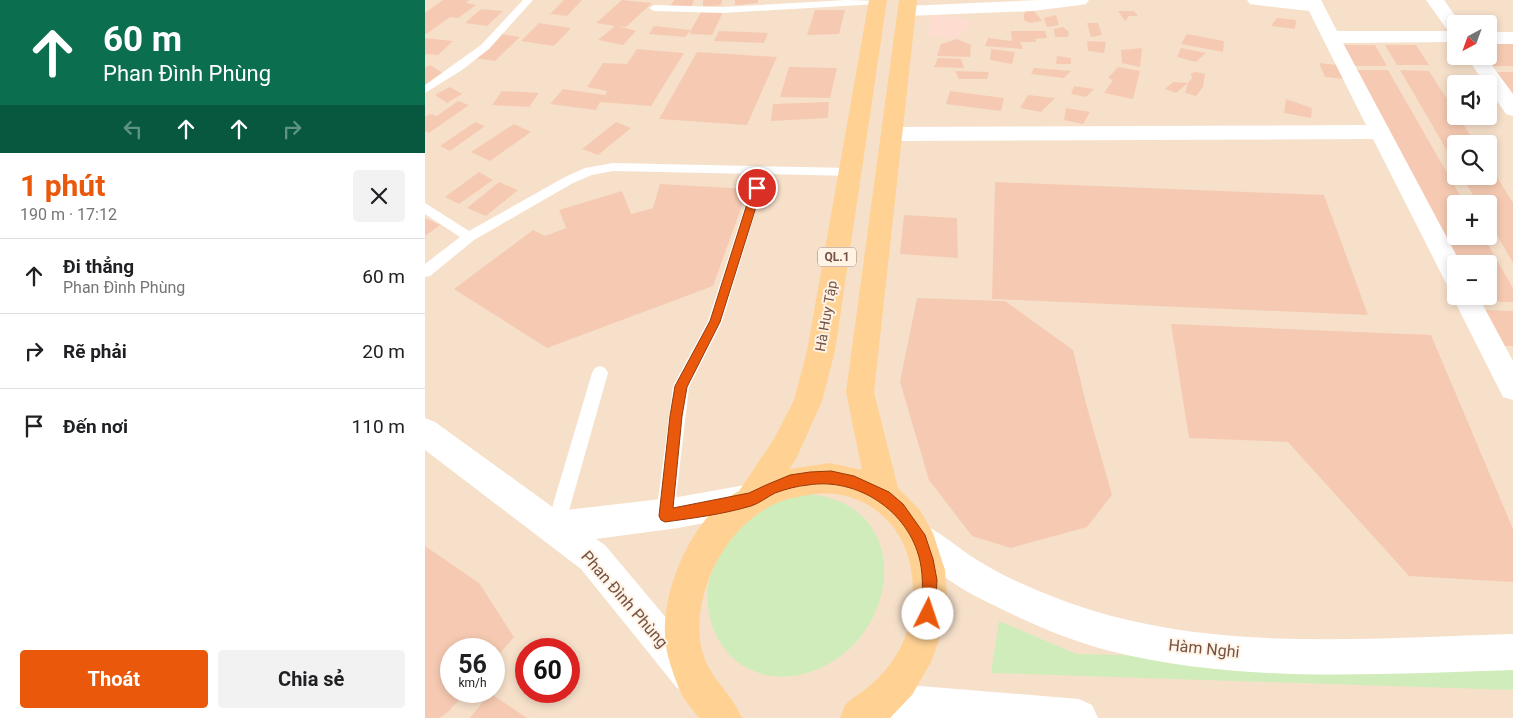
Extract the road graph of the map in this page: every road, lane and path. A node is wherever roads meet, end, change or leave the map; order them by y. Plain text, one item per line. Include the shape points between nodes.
1 (528, 0) edge
2 (1080, 0) edge
3 (1256, 0) edge
4 (1435, 0) edge
5 (878, 1) edge
6 (1314, 3) edge
7 (908, 6) edge
8 (654, 8) dead end
9 (1447, 17) edge
10 (1331, 37) junction
11 (1447, 37) edge
12 (1497, 38) edge
13 (1513, 38) edge
14 (1481, 65) edge
15 (425, 90) edge
16 (1513, 110) edge
17 (1381, 132) junction
18 (892, 134) junction
19 (763, 169) junction
20 (851, 172) junction
21 (425, 208) edge
22 (469, 237) junction
23 (1447, 260) edge
24 (425, 272) edge
25 (1470, 305) edge
26 (600, 373) dead end
27 (1513, 388) edge
28 (425, 432) edge
29 (885, 497) junction
30 (751, 499) junction
31 (665, 516) junction
32 (555, 528) junction
33 (920, 539) junction
34 (1513, 652) edge
35 (690, 675) junction
36 (867, 713) edge
37 (714, 714) edge
38 (1063, 717) edge

1 - 15 lane via 485,47
2 - 7 street via 1033,6
3 - 6 street via 1298,6
4 - 9 street
5 - 8 lane via 723,10
5 - 20 main road, Hà Huy Tập / QL.1
6 - 10 street
7 - 18 main road, QL.1
10 - 11 street
10 - 17 street
12 - 13 street
14 - 16 street
17 - 18 street
17 - 23 street
18 - 29 main road, QL.1 via 861,392
19 - 20 lane
19 - 22 lane via 600,168 569,180
19 - 31 lane via 715,322 681,386
20 - 30 main road, Hà Huy Tập / QL.1 via 821,351 808,400 785,449
21 - 22 lane
22 - 24 lane
25 - 27 street
26 - 32 lane
28 - 32 street, Phan Đình Phùng
29 - 30 main road, QL.1 via 849,480 817,478 790,482
29 - 33 main road, QL.1 via 899,508
30 - 31 street
30 - 35 main road, QL.1 via 715,532 691,575 681,625 683,651
31 - 32 street
32 - 35 street, Phan Đình Phùng via 593,557
33 - 34 street, Hàm Nghi via 975,577 1059,616 1109,633 1177,647 1297,657
33 - 36 main road, QL.1 via 930,580 930,602 919,648 893,691
35 - 37 main road, QL.1
36 - 38 street via 920,705

